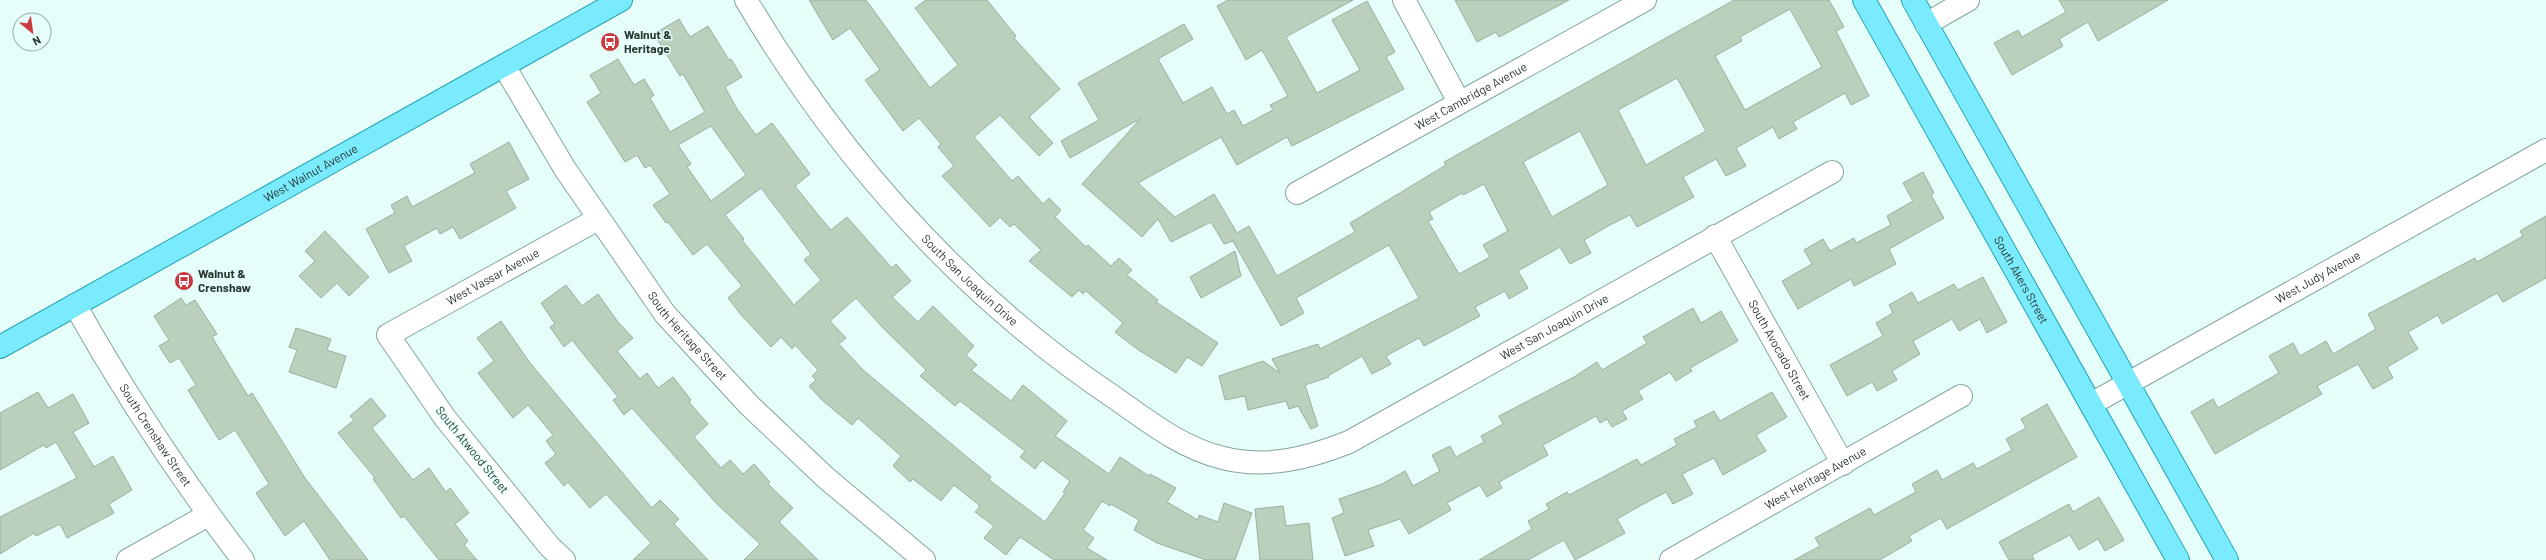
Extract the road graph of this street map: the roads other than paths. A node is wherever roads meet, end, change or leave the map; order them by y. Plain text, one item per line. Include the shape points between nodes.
1 (621, 0) edge
2 (746, 0) edge
3 (1404, 0) edge
4 (1645, 0) edge
5 (1864, 0) edge
6 (1902, 0) edge
7 (1913, 0) edge
8 (1968, 0) edge
9 (1926, 24) junction
10 (504, 66) junction
11 (1459, 102) junction
12 (2546, 150) edge
13 (1832, 172) dead end
14 (1297, 193) dead end
15 (598, 219) junction
16 (1715, 236) junction
17 (75, 305) junction
18 (388, 335) joint
19 (0, 347) edge
20 (2128, 383) junction
21 (1961, 396) dead end
22 (2091, 404) junction
23 (1270, 463) joint
24 (1843, 464) junction
25 (208, 515) junction
26 (128, 560) edge
27 (243, 560) edge
28 (564, 560) edge
29 (924, 560) edge
30 (1671, 560) edge
31 (2178, 560) edge
32 (2227, 560) edge

1 - 10 main road, West Walnut Avenue
2 - 23 street, South San Joaquin Drive via 800,84 849,151 919,234 1001,313 1087,380 1182,444 1224,458
3 - 11 street
4 - 11 street, West Cambridge Avenue
5 - 22 main road, South Akers Street
6 - 9 main road
7 - 9 main road
8 - 9 street
9 - 20 main road
10 - 15 street, South Heritage Street via 557,158
10 - 17 main road, West Walnut Avenue
11 - 14 street, West Cambridge Avenue
12 - 20 street, West Judy Avenue
13 - 16 street, West San Joaquin Drive
15 - 18 street, West Vassar Avenue
15 - 29 street, South Heritage Street via 665,314 749,405 826,478
16 - 23 street, West San Joaquin Drive via 1349,442 1314,456
16 - 24 street, South Avocado Street
17 - 19 main road, West Walnut Avenue
17 - 25 street, South Crenshaw Street via 120,382
18 - 28 street, South Atwood Street via 445,418 550,547
20 - 22 street, West Judy Avenue
20 - 32 main road
21 - 24 street, West Heritage Avenue
22 - 31 main road, South Akers Street
24 - 30 street, West Heritage Avenue
25 - 26 street
25 - 27 street, South Crenshaw Street

